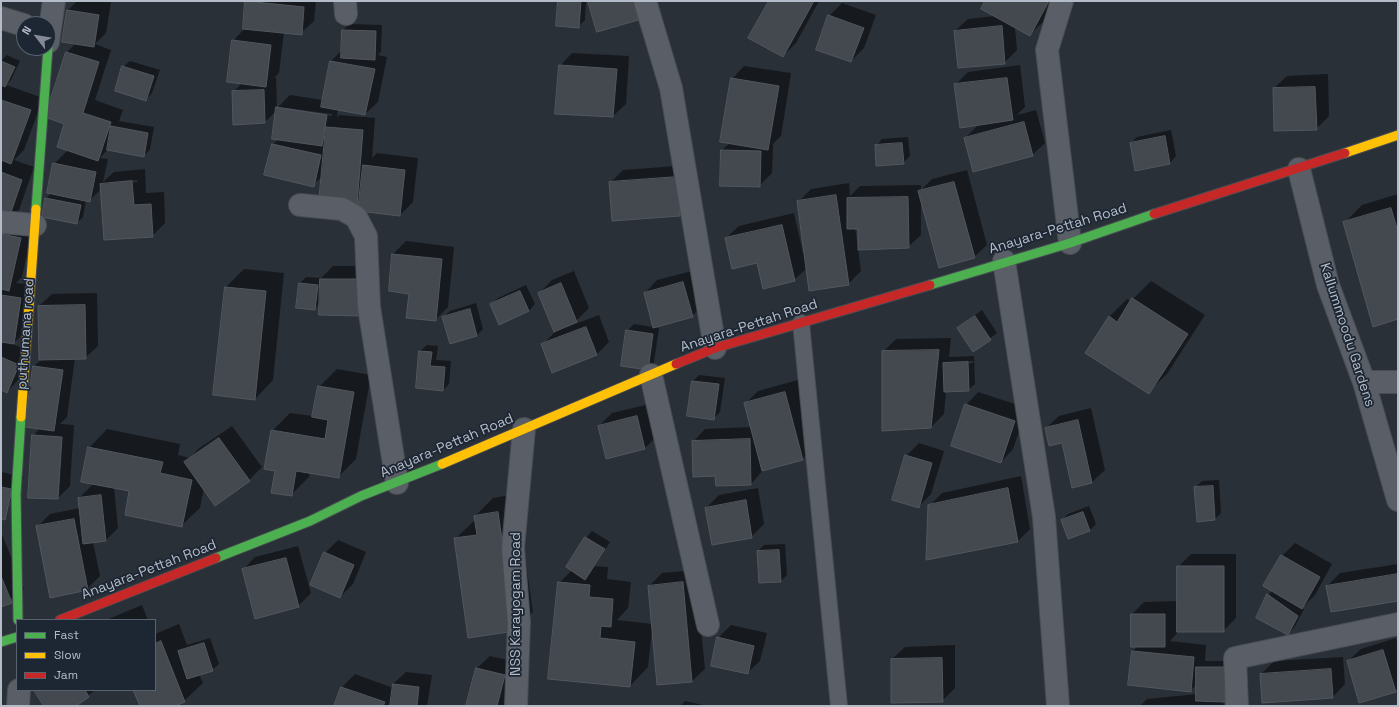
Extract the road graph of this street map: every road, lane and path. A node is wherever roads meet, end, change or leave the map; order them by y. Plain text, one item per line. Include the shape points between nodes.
1 (54, 1) edge
2 (645, 1) edge
3 (1062, 1) edge
4 (52, 16) edge
5 (1, 18) edge
6 (16, 23) edge
7 (47, 56) edge
8 (1398, 135) edge
9 (1299, 169) junction
10 (300, 205) dead end
11 (1, 222) edge
12 (35, 225) junction
13 (1070, 243) junction
14 (1004, 261) junction
15 (801, 322) junction
16 (715, 348) junction
17 (651, 375) junction
18 (1364, 382) junction
19 (1398, 382) edge
20 (524, 430) junction
21 (397, 483) junction
22 (1398, 500) edge
23 (18, 619) edge
24 (63, 619) edge
25 (1398, 624) edge
26 (708, 625) dead end
27 (16, 637) edge
28 (1, 642) edge
29 (18, 691) edge
30 (18, 706) edge
31 (516, 706) edge
32 (839, 706) edge
33 (1058, 706) edge
34 (1236, 706) edge

1 - 4 street, puthumana road
2 - 16 street via 671,88
3 - 13 street via 1046,50
5 - 6 street
7 - 12 main road, puthumana road
8 - 9 main road, Anayara-Pettah Road
9 - 13 main road, Anayara-Pettah Road via 1119,225
9 - 18 street, Kallummoodu Gardens via 1328,285
10 - 21 street via 342,209 356,218 366,236 369,306
11 - 12 street
12 - 23 main road, puthumana road via 16,494
13 - 14 main road, Anayara-Pettah Road
14 - 15 main road, Anayara-Pettah Road
14 - 33 street via 1044,517
15 - 16 main road, Anayara-Pettah Road
15 - 32 lane
16 - 17 main road, Anayara-Pettah Road
17 - 20 main road, Anayara-Pettah Road
17 - 26 street
18 - 19 street
18 - 22 street, Kallummoodu Gardens
20 - 21 main road, Anayara-Pettah Road
20 - 31 street, NSS Karayogam Road via 513,548 518,622
21 - 24 main road, Anayara-Pettah Road via 361,496 310,521 203,565
25 - 34 street via 1235,658
27 - 28 main road
29 - 30 street

